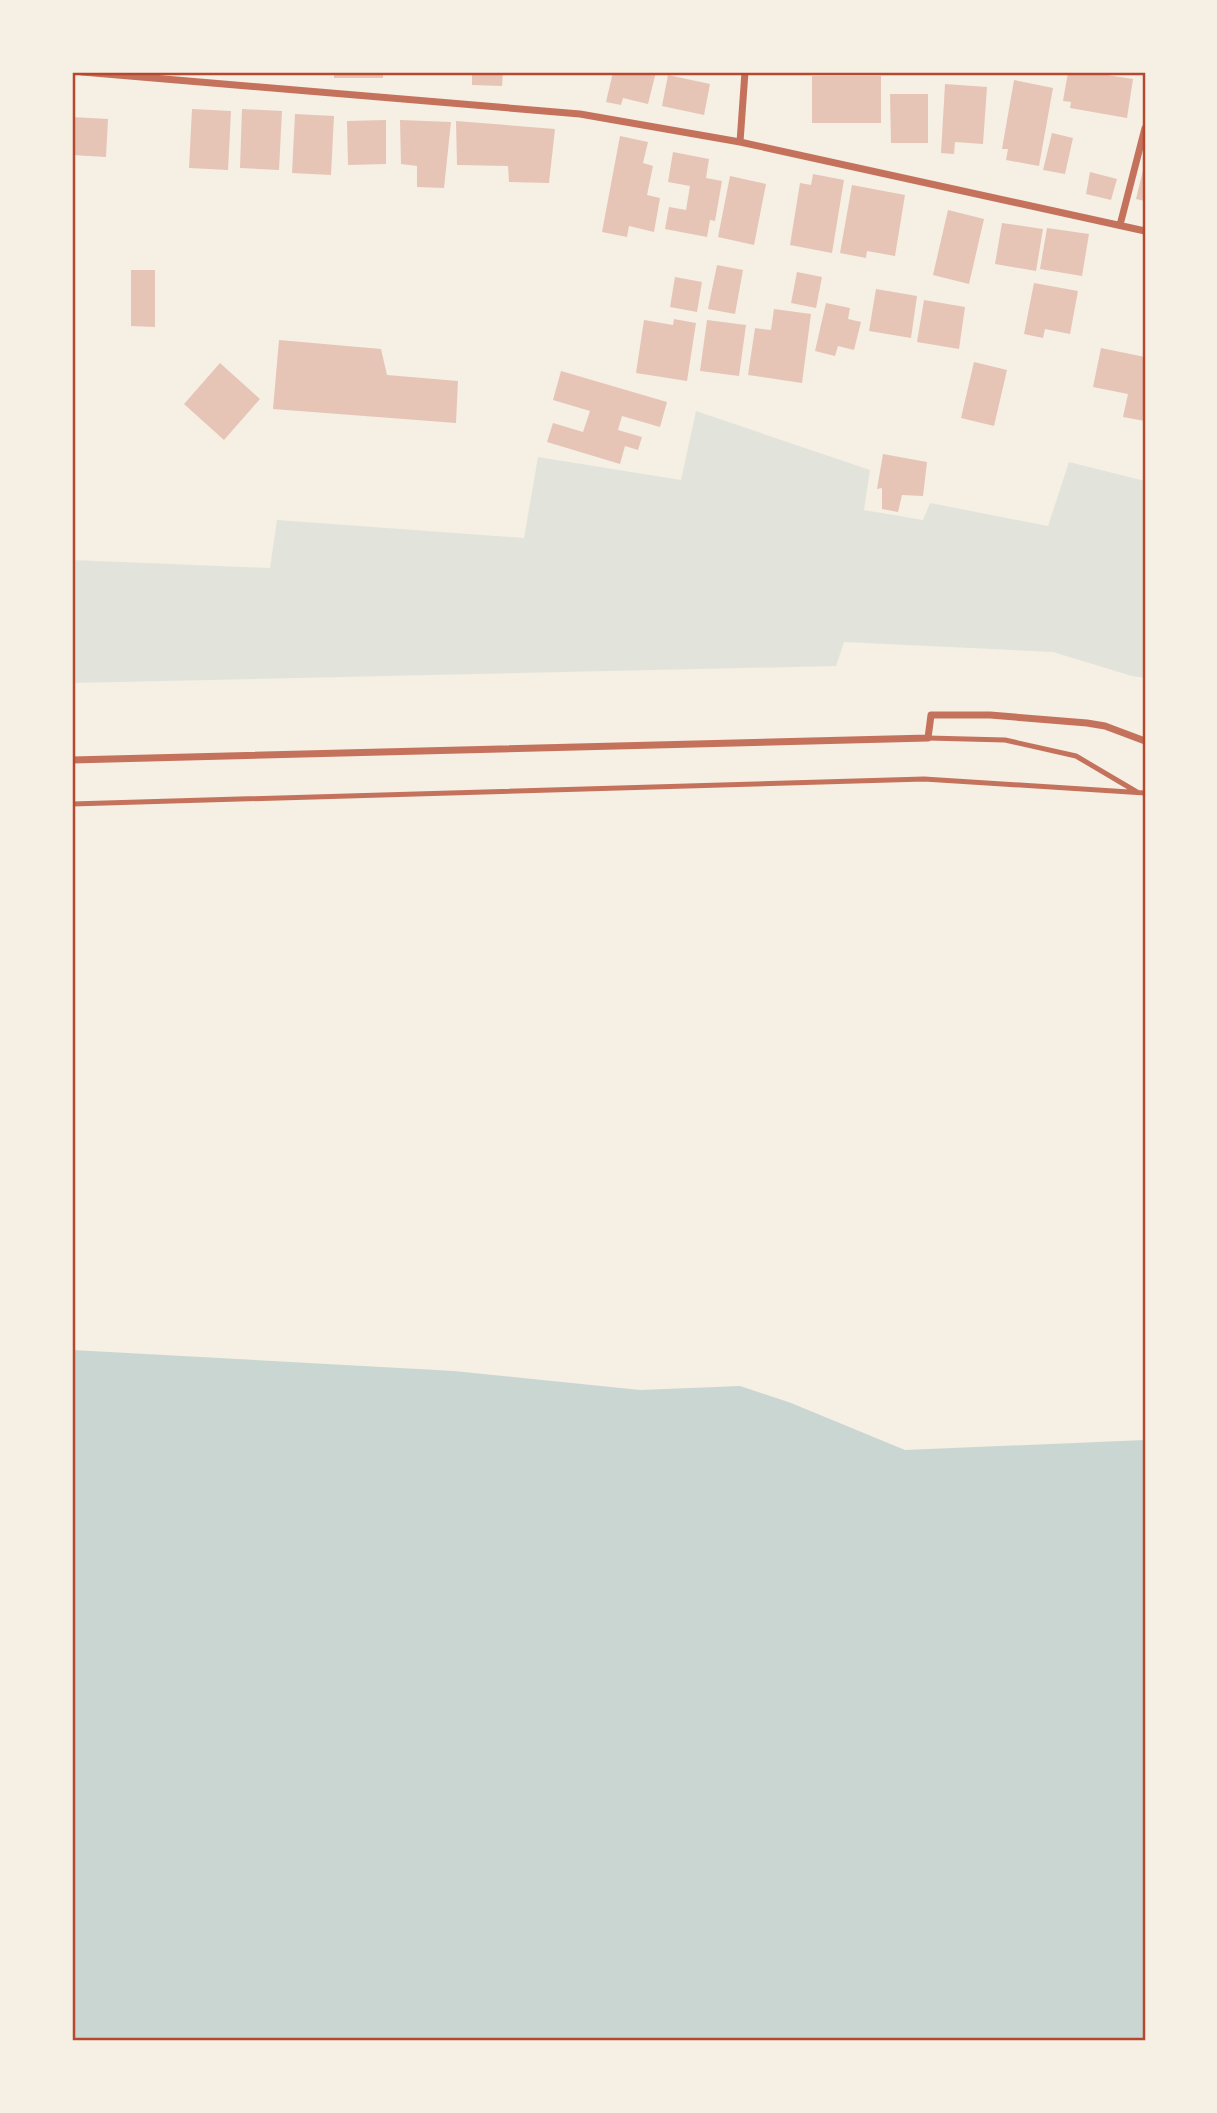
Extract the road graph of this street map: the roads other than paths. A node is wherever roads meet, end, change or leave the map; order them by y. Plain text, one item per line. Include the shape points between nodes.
1 (82, 72) edge
2 (745, 72) edge
3 (139, 74) edge
4 (1145, 128) edge
5 (740, 142) junction
6 (1120, 225) junction
7 (1145, 231) edge
8 (928, 738) junction
9 (1145, 741) edge
10 (72, 760) edge
11 (1142, 792) edge
12 (72, 804) edge

1 - 3 street
2 - 5 street
3 - 5 street via 580,114
4 - 6 street
5 - 6 street
6 - 7 street
8 - 9 street via 931,715 978,715 1105,726
8 - 10 street
8 - 11 lane via 1005,740 1076,756
11 - 12 lane via 924,779

